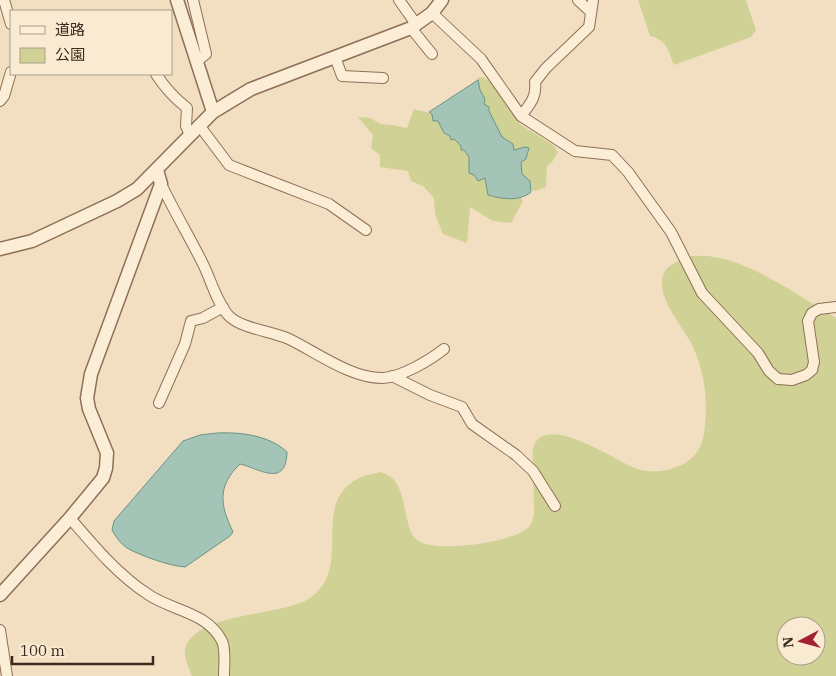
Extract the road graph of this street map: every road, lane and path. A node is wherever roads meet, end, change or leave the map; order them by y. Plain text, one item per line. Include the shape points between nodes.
1 (177, 0) edge
2 (194, 0) edge
3 (399, 0) edge
4 (442, 0) edge
5 (578, 0) edge
6 (593, 0) edge
7 (4, 1) edge
8 (591, 12) junction
9 (432, 13) junction
10 (10, 21) edge
11 (413, 26) junction
12 (432, 54) dead end
13 (335, 57) junction
14 (197, 61) junction
15 (10, 75) edge
16 (157, 75) edge
17 (383, 78) dead end
18 (0, 101) edge
19 (213, 112) junction
20 (521, 116) junction
21 (199, 125) junction
22 (190, 135) junction
23 (157, 170) junction
24 (162, 184) junction
25 (366, 230) dead end
26 (0, 249) edge
27 (224, 307) junction
28 (836, 307) edge
29 (444, 349) dead end
30 (392, 376) junction
31 (159, 404) dead end
32 (555, 506) dead end
33 (70, 518) junction
34 (0, 595) edge
35 (0, 630) edge
36 (224, 675) edge
37 (8, 676) edge

1 - 14 street
2 - 14 street via 206,54
3 - 11 street
4 - 9 street
5 - 8 street
6 - 8 street
7 - 10 street
8 - 20 street via 590,27 535,82 533,100
9 - 11 street
9 - 20 street via 481,59
11 - 12 street
11 - 13 street
13 - 17 street via 342,76
13 - 19 street via 251,89
14 - 19 street
15 - 18 street
16 - 22 street via 170,94 187,108 186,126
19 - 21 street
20 - 28 street via 574,151 612,155 671,232 702,293 778,379 792,380 812,370 814,362 808,321 819,309
21 - 22 street
21 - 25 street via 230,165 329,204
22 - 23 street
23 - 24 street
23 - 26 street via 117,202 32,241
24 - 27 street
24 - 33 street via 88,386 89,409 107,453 106,468 103,478
27 - 30 street via 236,321 288,338 357,374 382,378
27 - 31 street via 203,318 191,320
29 - 30 street via 422,364
30 - 32 street via 462,407 472,424 516,454 533,471
33 - 34 street
33 - 36 street via 114,568 150,596 200,618 210,627 222,642
35 - 37 street

